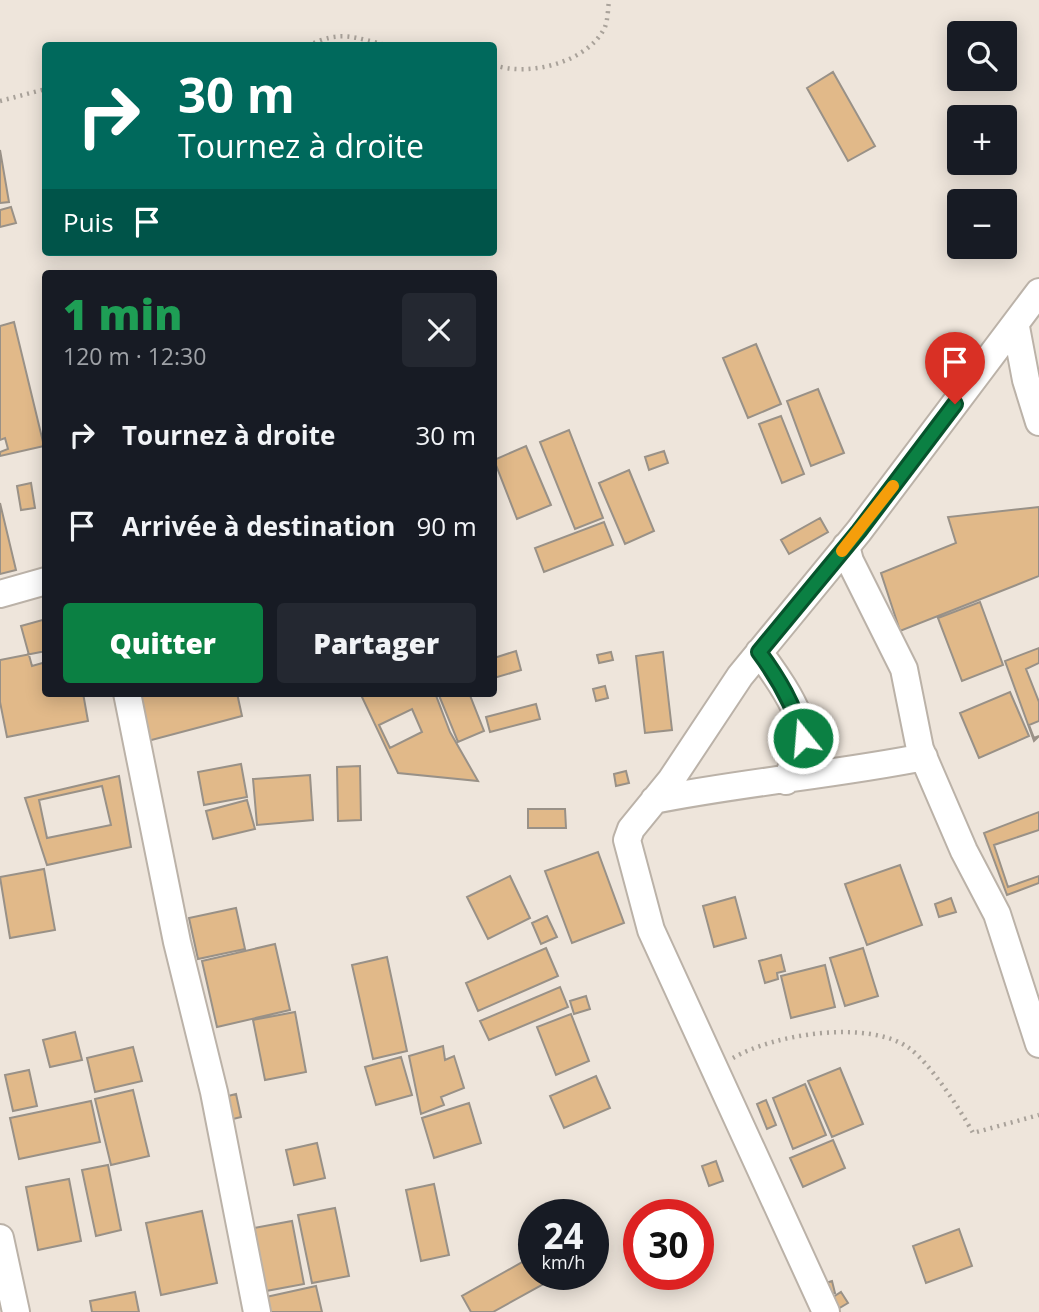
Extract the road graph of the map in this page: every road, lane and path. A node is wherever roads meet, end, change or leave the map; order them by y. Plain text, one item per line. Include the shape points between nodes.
1 (610, 0) edge
2 (315, 42) edge
3 (377, 42) edge
4 (497, 66) edge
5 (42, 90) edge
6 (0, 101) edge
7 (1039, 292) edge
8 (1016, 327) junction
9 (1039, 422) edge
10 (846, 546) junction
11 (42, 582) edge
12 (0, 594) edge
13 (759, 652) junction
14 (128, 697) edge
15 (924, 757) junction
16 (786, 781) junction
17 (654, 800) junction
18 (1039, 1044) edge
19 (715, 1069) junction
20 (1039, 1115) edge
21 (0, 1238) edge
22 (16, 1312) edge
23 (257, 1312) edge
24 (826, 1312) edge

1 - 4 path via 606,26 580,55 510,71
2 - 3 path via 329,35 355,35
5 - 6 path
7 - 8 street
8 - 9 street
8 - 10 street
10 - 13 street
10 - 15 street via 904,669
11 - 12 street
13 - 16 street via 795,710 803,738
13 - 17 street
14 - 23 street
15 - 16 street
15 - 18 street via 997,914
16 - 17 street via 727,785
17 - 19 street via 631,829 628,851 651,930
19 - 20 path via 753,1047 782,1038 880,1036 923,1059 973,1133
19 - 24 street
21 - 22 street

